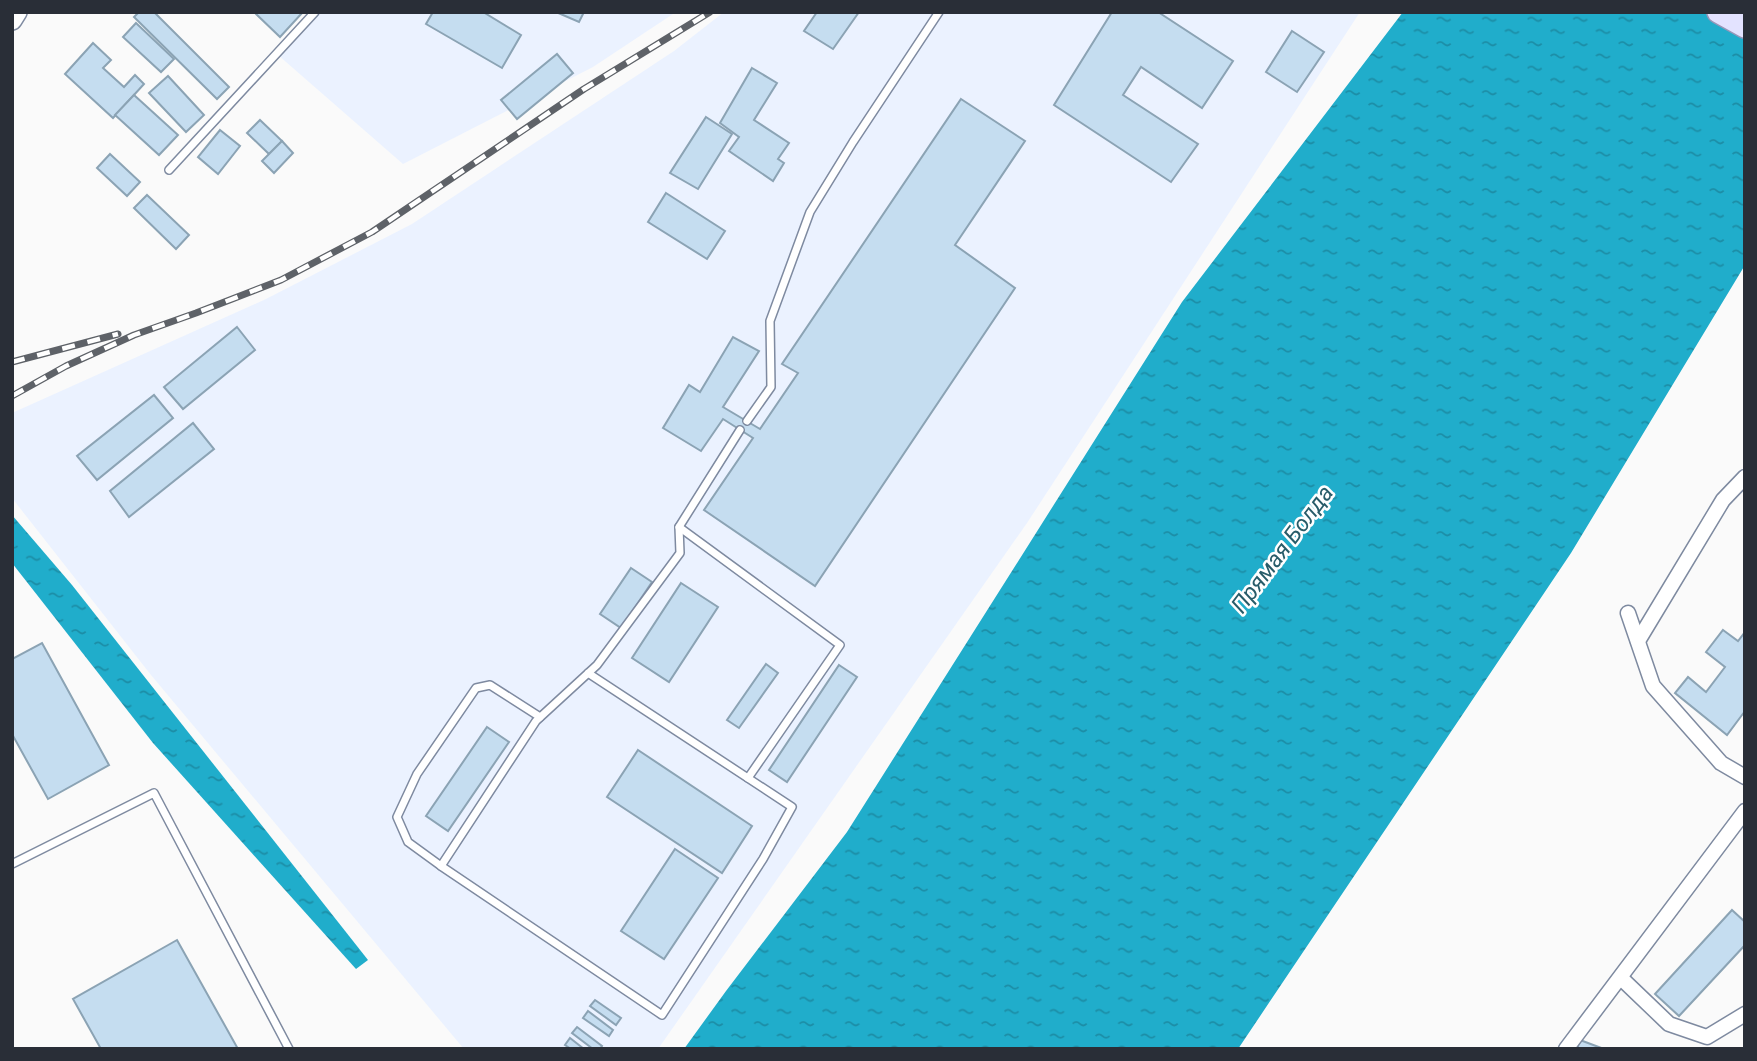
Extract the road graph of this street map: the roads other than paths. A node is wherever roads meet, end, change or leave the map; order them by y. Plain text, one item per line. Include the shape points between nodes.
1 (17, 12) edge
2 (314, 12) edge
3 (939, 12) edge
4 (1718, 12) edge
5 (12, 20) edge
6 (1745, 27) edge
7 (169, 170) dead end
8 (747, 421) dead end
9 (740, 430) dead end
10 (1745, 477) edge
11 (680, 527) junction
12 (1628, 613) dead end
13 (1637, 640) junction
14 (588, 673) junction
15 (540, 717) junction
16 (1745, 777) edge
17 (748, 778) junction
18 (1745, 811) edge
19 (12, 864) edge
20 (441, 866) junction
21 (1620, 978) junction
22 (1745, 1014) edge
23 (289, 1049) edge
24 (1566, 1049) edge

1 - 5 main road
2 - 7 lane
3 - 8 lane via 810,212 770,321 771,387
4 - 6 main road
9 - 11 lane
10 - 13 street via 1723,500
11 - 14 lane via 680,553
11 - 17 lane via 840,645
12 - 13 street
13 - 16 street via 1653,686 1721,763
14 - 15 lane
14 - 17 lane
15 - 20 lane
15 - 20 lane via 490,685 476,688 417,774 397,817 408,842
17 - 20 lane via 792,807 662,1015
18 - 21 street
19 - 23 lane via 154,793
21 - 22 street via 1669,1024 1707,1037
21 - 24 street

